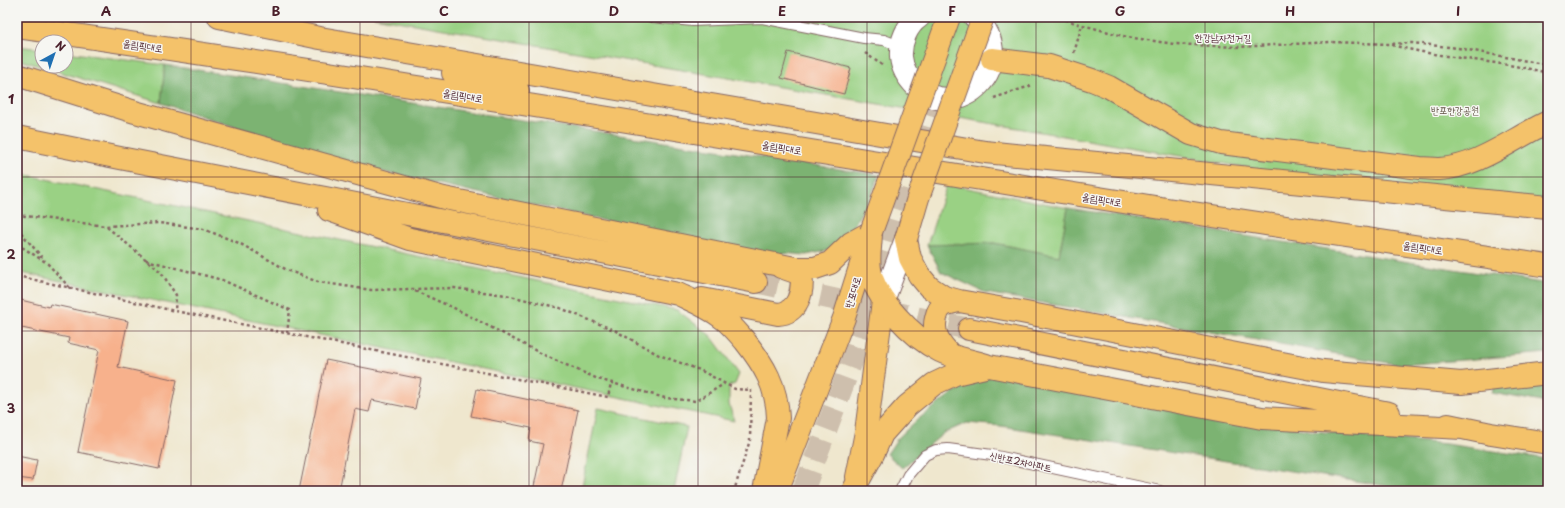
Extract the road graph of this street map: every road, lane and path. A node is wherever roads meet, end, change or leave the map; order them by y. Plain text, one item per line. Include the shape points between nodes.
1 (219, 17) edge
2 (651, 17) edge
3 (919, 17) edge
4 (949, 17) edge
5 (975, 17) edge
6 (984, 17) edge
7 (1060, 17) edge
8 (1082, 25) junction
9 (17, 28) edge
10 (320, 38) junction
11 (1389, 44) junction
12 (901, 55) junction
13 (992, 60) junction
14 (1548, 65) edge
15 (1069, 72) junction
16 (1548, 73) edge
17 (17, 75) edge
18 (1037, 84) dead end
19 (988, 101) dead end
20 (628, 120) junction
21 (1548, 122) edge
22 (17, 137) edge
23 (767, 144) junction
24 (984, 152) junction
25 (266, 187) junction
26 (1548, 207) edge
27 (17, 215) edge
28 (106, 226) junction
29 (17, 228) edge
30 (871, 232) junction
31 (906, 239) junction
32 (17, 244) edge
33 (146, 260) junction
34 (770, 263) junction
35 (47, 264) junction
36 (1548, 266) edge
37 (17, 276) edge
38 (756, 282) tunnel mouth
39 (70, 288) junction
40 (413, 290) junction
41 (678, 294) junction
42 (883, 301) junction
43 (959, 301) junction
44 (175, 311) junction
45 (968, 329) tunnel mouth
46 (287, 333) junction
47 (953, 356) junction
48 (989, 366) junction
49 (1548, 373) edge
50 (611, 382) junction
51 (725, 384) junction
52 (1462, 428) junction
53 (1548, 443) edge
54 (854, 490) edge
55 (734, 491) edge
56 (764, 491) edge
57 (777, 491) edge
58 (900, 491) edge
59 (1160, 491) edge

1 - 10 main road
2 - 12 lane via 693,21 762,18 884,40 897,46
3 - 12 street via 904,36
4 - 30 main road, 반포대로, bridge
5 - 13 street via 988,34 992,46
6 - 31 main road, bridge via 918,198
7 - 8 path, 한강남자전거길
8 - 11 path, 한강남자전거길 via 1127,37 1174,44 1237,47 1330,42
8 - 15 path
9 - 20 main road, 올림픽대로
10 - 20 main road
10 - 24 main road
11 - 14 path, 한강남자전거길 via 1412,43 1458,48
11 - 16 path, 한강남자전거길 via 1425,53
12 - 13 street via 910,81 933,96 946,98 959,97 981,83
13 - 15 main road via 1049,66
15 - 21 main road via 1109,87 1191,134 1221,143 1420,168 1439,169 1470,161
17 - 34 main road via 134,112 444,198
18 - 19 path
20 - 23 main road, 올림픽대로
22 - 25 main road
23 - 24 main road
23 - 36 main road, 올림픽대로 via 1167,209
24 - 26 main road
25 - 38 main road
25 - 41 main road via 410,239
27 - 28 path
28 - 33 path
28 - 40 path via 159,223 203,229 239,243 287,270 318,282 371,290
29 - 35 path
30 - 34 main road via 852,243 830,263 815,268 795,268
30 - 42 main road via 870,268
30 - 57 main road, 반포대로 via 844,318
31 - 42 street
31 - 43 main road via 910,258 929,287 944,297
32 - 35 path
33 - 44 path via 161,272 176,295
33 - 46 path via 222,280 290,310
34 - 41 main road via 801,274 803,284 799,297 794,307 786,314
35 - 39 path
37 - 39 path
39 - 44 path
40 - 50 path via 454,308 546,356 598,379
40 - 51 path via 454,288 506,294 560,308 614,330 659,355 700,370
41 - 56 main road via 722,317 733,327 768,374 778,406 778,418
42 - 47 main road via 918,336 938,350
42 - 54 main road via 866,432
43 - 47 main road via 939,309 935,324 935,331 943,347
43 - 49 main road via 1324,371 1462,383
44 - 46 path
45 - 52 main road
46 - 50 path via 608,397
47 - 48 main road
48 - 52 main road via 1262,418
48 - 54 main road via 955,374 934,384 907,406 882,434
50 - 51 path via 665,398 696,401
51 - 55 path via 735,389 752,390 750,440
52 - 53 main road
58 - 59 lane, 신반포2차아파트 via 908,475 925,455 936,450 948,449 992,455

